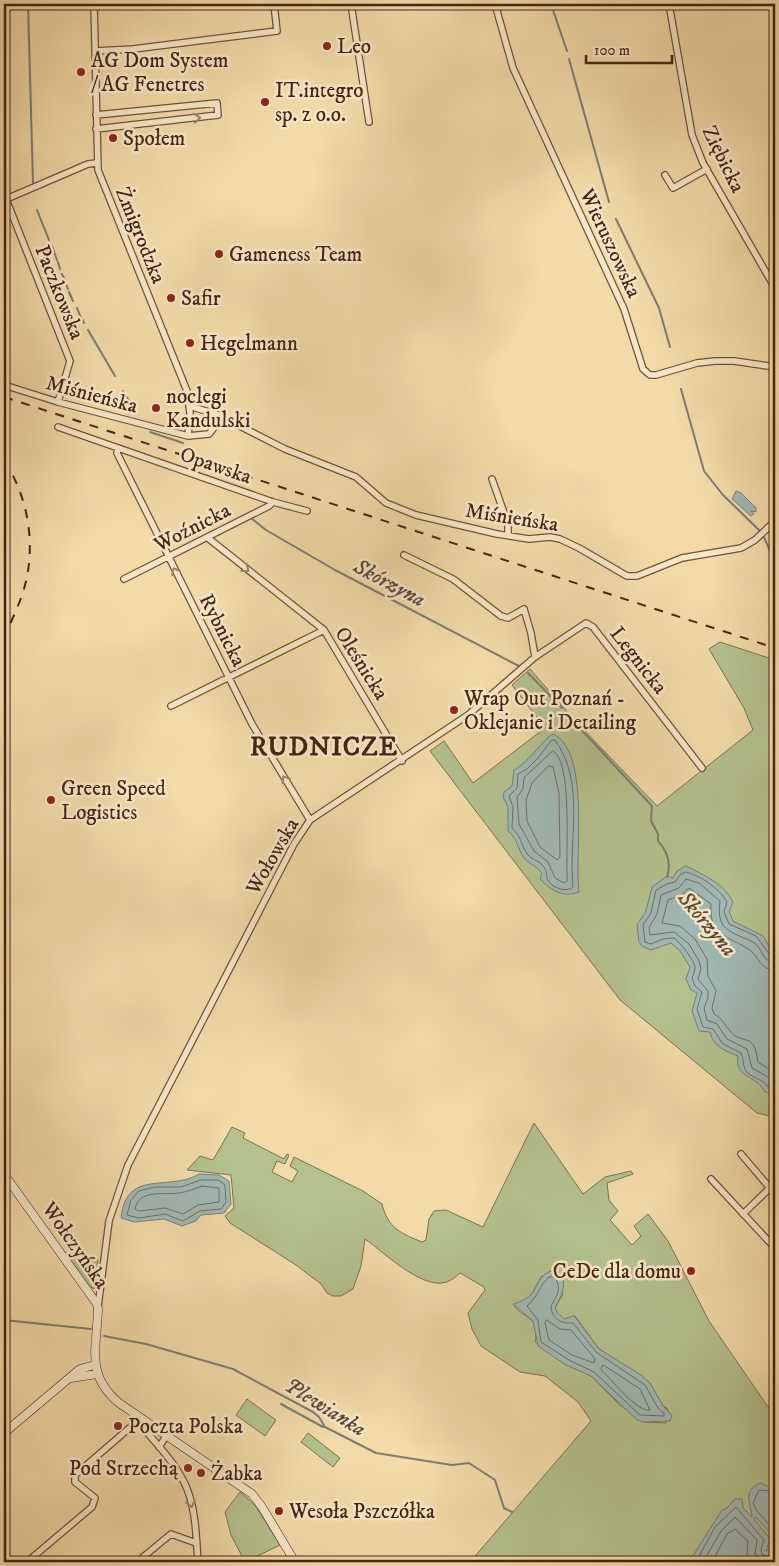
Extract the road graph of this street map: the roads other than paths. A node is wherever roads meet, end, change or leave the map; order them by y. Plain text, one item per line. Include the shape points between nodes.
1 (94, 4) edge
2 (274, 4) edge
3 (351, 4) edge
4 (495, 4) edge
5 (669, 4) edge
6 (95, 51) junction
7 (96, 115) junction
8 (369, 122) dead end
9 (96, 129) junction
10 (97, 163) junction
11 (707, 169) junction
12 (665, 175) dead end
13 (4, 198) edge
14 (775, 288) edge
15 (775, 368) edge
16 (4, 385) edge
17 (58, 402) junction
18 (189, 406) junction
19 (216, 414) junction
20 (58, 427) dead end
21 (188, 436) junction
22 (118, 448) junction
23 (492, 479) dead end
24 (273, 502) junction
25 (307, 511) dead end
26 (775, 521) edge
27 (508, 535) junction
28 (208, 538) junction
29 (404, 555) dead end
30 (168, 557) junction
31 (124, 580) dead end
32 (324, 630) junction
33 (535, 657) junction
34 (229, 677) junction
35 (171, 706) dead end
36 (402, 761) junction
37 (702, 768) dead end
38 (310, 820) junction
39 (741, 1154) dead end
40 (4, 1174) edge
41 (711, 1179) dead end
42 (773, 1185) edge
43 (775, 1194) edge
44 (744, 1214) junction
45 (775, 1248) edge
46 (98, 1309) junction
47 (95, 1365) junction
48 (97, 1374) junction
49 (69, 1378) junction
50 (140, 1420) junction
51 (4, 1433) edge
52 (167, 1435) junction
53 (159, 1447) junction
54 (196, 1543) junction
55 (27, 1562) edge
56 (137, 1562) edge
57 (198, 1562) edge
58 (295, 1562) edge

1 - 6 street, Żmigrodzka
2 - 6 street via 277,31
3 - 8 street
4 - 15 street, Wieruszowska via 513,68 624,309 643,369 650,375 656,375 697,363 725,361
5 - 11 street, Ziębicka via 688,119 697,150
6 - 7 street, Żmigrodzka
7 - 9 street, Żmigrodzka
9 -> 7 street via 218,115 217,103
9 - 10 street, Żmigrodzka
10 - 13 street
10 - 18 street, Żmigrodzka via 112,209 187,391
11 - 12 street via 673,188
11 - 14 street, Ziębicka
13 - 17 street, Paczkowska via 70,361
16 - 17 street, Miśnieńska
17 - 21 street, Miśnieńska
18 - 19 street, Miśnieńska
18 - 21 street, Żmigrodzka
19 - 21 street, Miśnieńska via 209,434
19 - 27 street, Miśnieńska via 285,449 356,478 386,503 416,515
20 - 22 street, Opawska
22 - 24 street, Opawska
22 - 30 street, Rybnicka via 117,453
23 - 27 street via 508,524
24 - 25 street, Opawska
24 - 28 street, Woźnicka
26 - 27 street, Miśnieńska via 741,548 682,558 632,577 560,539
28 - 30 street, Woźnicka
28 -> 32 street, Oleśnicka
29 - 33 street via 453,578 501,616 508,618 524,609
30 - 31 street, Woźnicka
34 -> 30 street, Rybnicka
32 - 34 street
32 - 36 street, Oleśnicka
33 - 36 street, Wołowska via 468,715
33 - 37 street, Legnicka via 584,623 590,624
34 - 35 street
38 -> 34 street, Rybnicka via 252,724
36 - 38 street, Wołowska
38 - 46 street, Wołowska via 294,844 123,1179 107,1232
39 - 42 street
40 - 46 street, Wołczyńska
41 - 44 street
42 - 43 street
42 - 44 street
44 - 45 street
46 - 47 street, Wołczyńska
47 - 48 street, Wołczyńska
47 - 49 street via 80,1369
48 - 49 street
48 - 50 street, Wołczyńska via 108,1394
49 - 51 street
50 - 52 street, Wołczyńska
50 - 53 street
50 - 55 street via 75,1475 75,1482 95,1498 92,1507
52 - 53 street
52 - 58 street, Wołczyńska via 255,1497
53 -> 54 street via 184,1482
54 - 56 street via 171,1534
54 - 57 street

